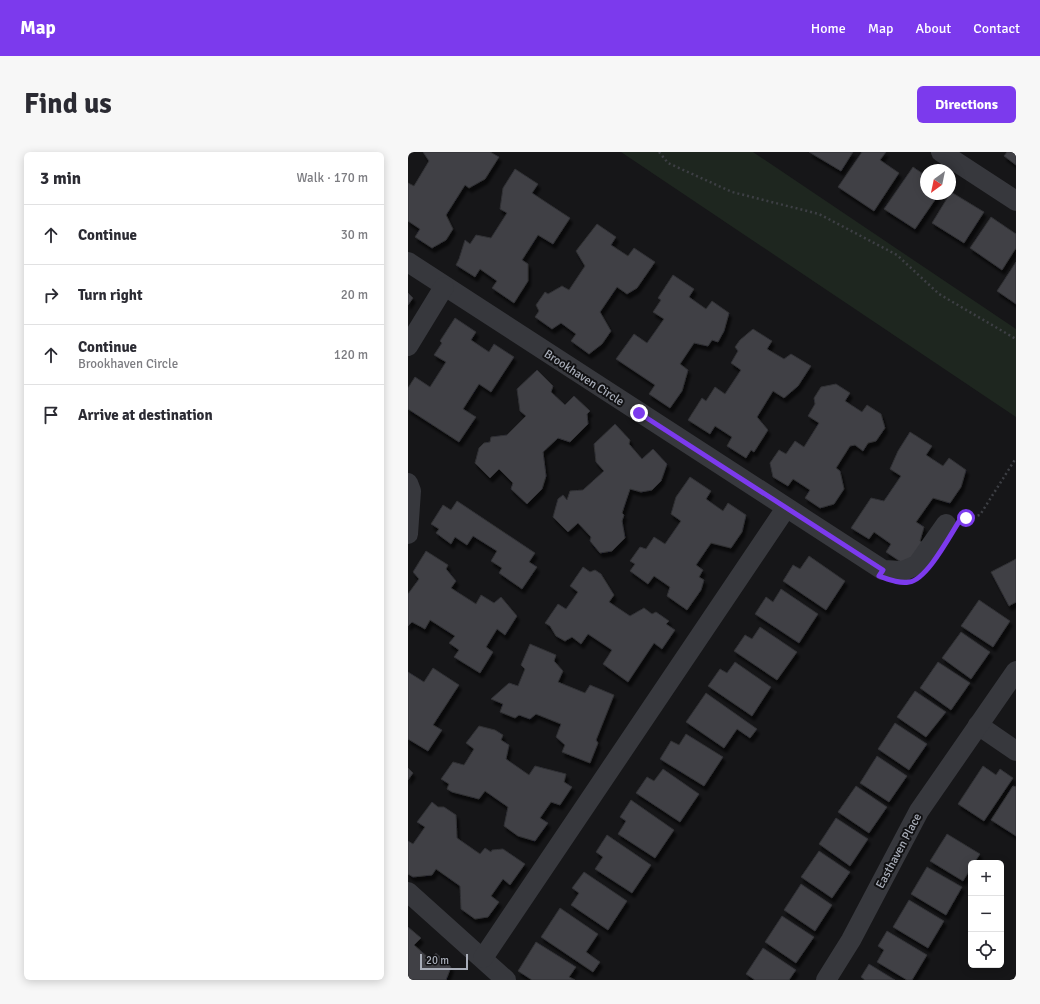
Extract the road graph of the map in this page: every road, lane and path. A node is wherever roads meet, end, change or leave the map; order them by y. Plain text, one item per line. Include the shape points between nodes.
1 (658, 152) edge
2 (941, 152) edge
3 (1016, 201) edge
4 (408, 262) edge
5 (444, 287) junction
6 (1016, 339) edge
7 (408, 346) edge
8 (1016, 458) edge
9 (408, 483) edge
10 (786, 508) junction
11 (953, 522) joint
12 (408, 534) edge
13 (1016, 671) edge
14 (978, 725) junction
15 (1016, 751) edge
16 (408, 892) edge
17 (483, 958) junction
18 (506, 980) edge
19 (826, 980) edge

1 - 6 path via 668,163 732,192 819,214 897,255 939,294
2 - 3 street
4 - 5 street, Brookhaven Circle
5 - 7 street
5 - 10 street, Brookhaven Circle
8 - 11 path via 980,515
9 - 12 street via 411,491
10 - 11 street, Brookhaven Circle via 883,570 903,571 918,565
10 - 17 street
13 - 14 street, Easthaven Place
14 - 15 street
14 - 19 street, Easthaven Place via 920,811 851,940
16 - 17 street
17 - 18 street

